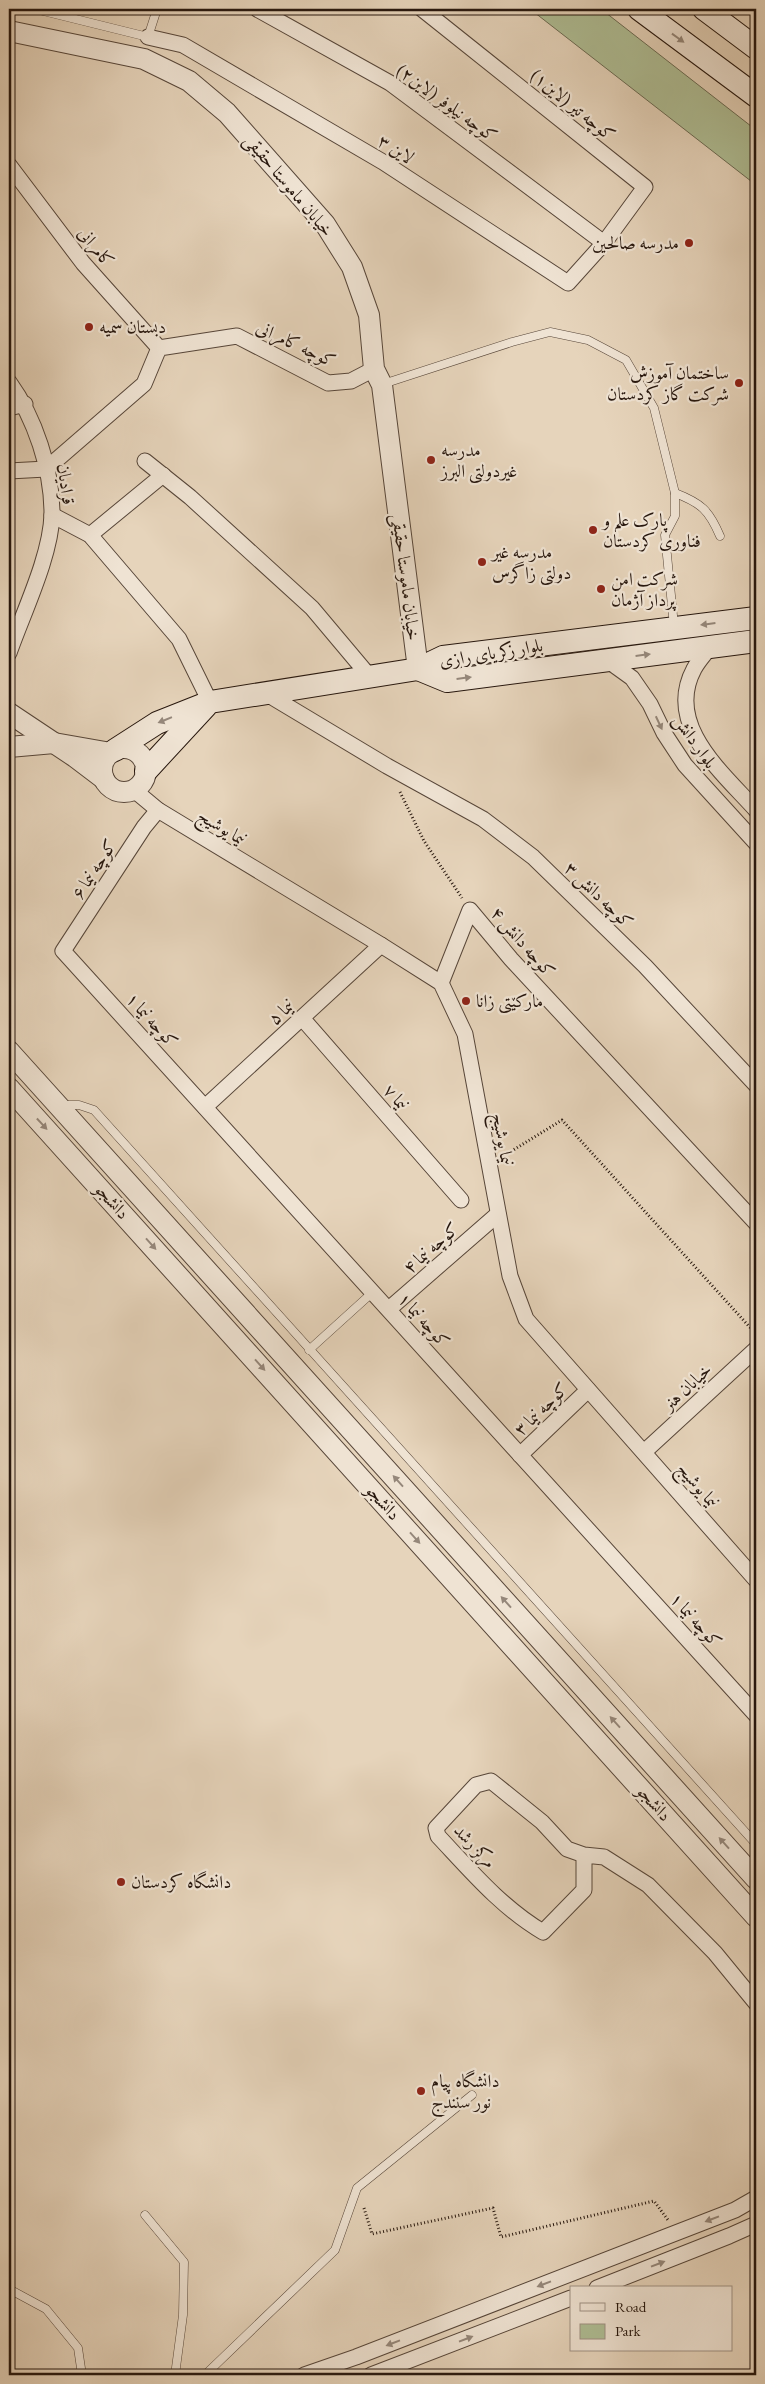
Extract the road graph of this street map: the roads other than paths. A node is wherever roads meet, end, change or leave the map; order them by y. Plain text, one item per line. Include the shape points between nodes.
1 (35, 9) edge
2 (157, 9) edge
3 (257, 9) edge
4 (422, 9) edge
5 (639, 9) edge
6 (704, 9) edge
7 (9, 31) edge
8 (148, 37) junction
9 (756, 48) edge
10 (756, 96) edge
11 (9, 165) edge
12 (604, 244) junction
13 (159, 348) junction
14 (378, 377) junction
15 (9, 382) edge
16 (24, 404) junction
17 (9, 408) edge
18 (145, 461) dead end
19 (46, 469) junction
20 (9, 471) edge
21 (163, 475) junction
22 (675, 493) junction
23 (52, 515) junction
24 (90, 535) junction
25 (720, 536) dead end
26 (756, 618) edge
27 (674, 628) junction
28 (756, 641) edge
29 (710, 647) junction
30 (9, 653) edge
31 (607, 660) junction
32 (418, 669) junction
33 (370, 676) junction
34 (267, 694) junction
35 (210, 702) junction
36 (9, 713) edge
37 (54, 743) junction
38 (9, 747) edge
39 (702, 750) junction
40 (113, 751) junction
41 (685, 765) junction
42 (104, 779) junction
43 (140, 781) junction
44 (158, 810) junction
45 (756, 810) edge
46 (756, 843) edge
47 (381, 945) junction
48 (64, 951) joint
49 (441, 984) junction
50 (302, 1018) junction
51 (9, 1050) edge
52 (756, 1085) edge
53 (9, 1088) edge
54 (58, 1105) junction
55 (205, 1107) junction
56 (461, 1200) dead end
57 (498, 1214) junction
58 (756, 1223) edge
59 (373, 1292) junction
60 (389, 1309) junction
61 (309, 1350) junction
62 (753, 1357) edge
63 (588, 1390) junction
64 (644, 1452) junction
65 (520, 1455) junction
66 (756, 1580) edge
67 (756, 1715) edge
68 (756, 1844) edge
69 (584, 1855) junction
70 (756, 1880) edge
71 (756, 1917) edge
72 (756, 2003) edge
73 (472, 2094) dead end
74 (756, 2198) edge
75 (144, 2215) dead end
76 (756, 2224) edge
77 (602, 2286) edge
78 (9, 2289) edge
79 (570, 2298) edge
80 (82, 2375) edge
81 (175, 2375) edge
82 (208, 2375) edge
83 (304, 2375) edge
84 (371, 2375) edge

1 - 8 lane
2 - 8 lane
3 - 12 street, کوچه نیلوفر (لاین۲) via 390,83
4 - 12 street, کوچه تیر (لاین۱) via 646,187
5 -> 10 main road
6 - 9 main road
7 - 14 street, خیابان ماموستا حقیقی via 144,60 189,81 227,113 326,224 352,267 368,315
8 - 12 street, لاین ۳ via 183,45 383,162 568,283
11 - 13 street, کامرانی via 83,263
13 - 14 street, کوچه کامرانی via 237,336 328,383
13 - 19 street via 144,384
14 - 22 lane via 550,332 588,340 626,360 654,408
14 - 32 street, خیابان ماموستا حقیقی
15 - 16 street, قرادیان
16 - 17 street
16 - 19 street, قرادیان via 33,422
18 - 21 street
19 - 20 street
19 - 23 street, قرادیان
21 - 24 street
21 - 33 street via 312,608
22 - 25 lane via 696,501 712,517
22 - 27 lane via 676,516 665,535
23 - 24 street
23 - 30 street, قرادیان via 42,562
24 - 35 street via 179,639
26 -> 27 main road, بلوار زکریای رازی
27 - 32 main road, بلوار زکریای رازی via 443,657
28 - 29 main road, بلوار زکریای رازی
31 -> 29 main road, بلوار زکریای رازی
29 - 39 street, بلوار دانش via 694,670 686,697 689,725
32 -> 31 main road, بلوار زکریای رازی via 447,680
31 -> 41 street, بلوار دانش via 632,678
32 - 33 main road
33 - 34 main road
34 - 35 main road
34 - 52 street, کوچه دانش ۳ via 483,819 533,857 645,966
35 -> 40 main road via 157,723
35 - 43 main road
36 - 37 street
37 - 38 street
37 - 40 street
37 - 42 street
39 - 41 street
39 - 45 street, بلوار دانش
40 - 42 street via 106,757 102,768
40 - 43 street via 126,748 137,752 144,760
41 - 46 street, بلوار دانش
42 - 43 street via 112,788 123,792
43 - 44 street, نیما یوشیج
44 - 47 street, نیما یوشیج
44 - 48 street, کوچه نیما ۶
47 - 49 street, نیما یوشیج
47 - 50 street, نیما ۵
48 - 55 street, کوچه نیما ۱
49 - 57 street, نیما یوشیج via 465,1034
49 - 58 street, کوچه دانش ۴ via 470,910 511,959
50 - 55 street, نیما ۵
50 - 56 street, نیما ۷
51 - 54 street, دانشجو
53 -> 71 street, دانشجو
54 - 61 lane via 79,1105 94,1110
70 -> 54 street, دانشجو
55 - 59 street, کوچه نیما ۱
57 - 60 street, کوچه نیما ۴
57 - 63 street, نیما یوشیج via 510,1276 526,1319
59 - 60 street, کوچه نیما ۱
59 - 61 lane
60 - 65 street, کوچه نیما ۱
61 - 68 lane
62 - 64 street, خیابان هنر
63 - 64 street, نیما یوشیج
63 - 65 street, کوچه نیما ۳
64 - 66 street, نیما یوشیج
65 - 67 street, کوچه نیما ۱
69 - 69 street, مرکز رشد via 568,1849 542,1822 491,1780 476,1785 436,1828 438,1836 481,1881 524,1921 543,1932 584,1890
69 - 72 street, مرکز رشد via 604,1857 648,1885 714,1952
73 - 82 lane via 357,2188 335,2250
74 -> 83 street via 735,2210
75 - 81 lane via 184,2262 183,2315
77 -> 76 street
78 - 80 lane via 46,2309 78,2348
84 -> 79 street

